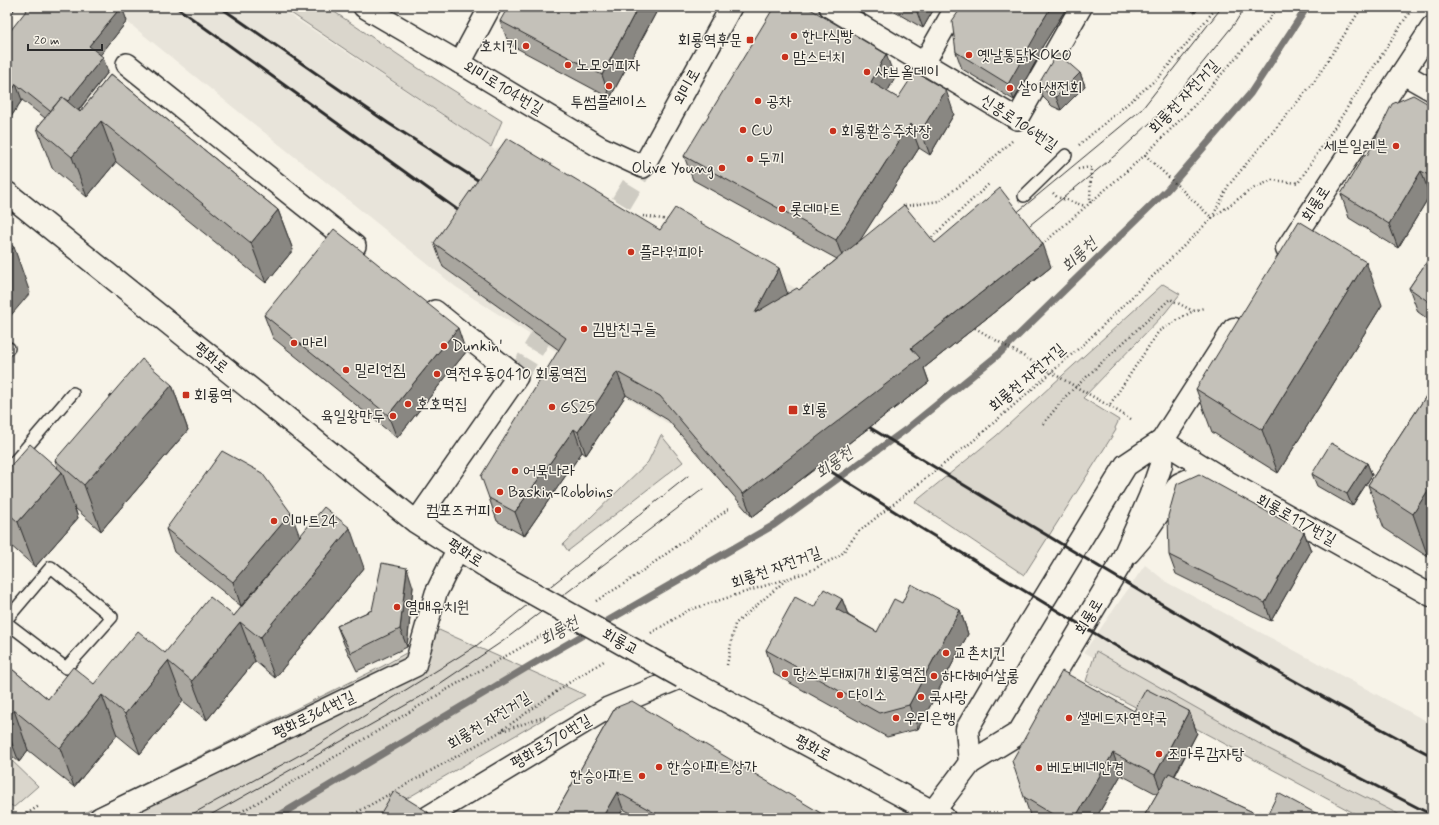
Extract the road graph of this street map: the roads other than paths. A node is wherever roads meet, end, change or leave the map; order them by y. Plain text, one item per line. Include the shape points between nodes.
1 (24, 7) edge
2 (364, 7) edge
3 (490, 7) edge
4 (731, 7) edge
5 (830, 7) edge
6 (956, 7) edge
7 (1082, 7) edge
8 (7, 28) edge
9 (1432, 28) edge
10 (460, 63) junction
11 (924, 63) junction
12 (127, 64) dead end
13 (1402, 73) junction
14 (1432, 90) edge
15 (1066, 155) road end
16 (642, 167) joint
17 (7, 193) edge
18 (1024, 196) dead end
19 (370, 258) edge
20 (1274, 269) edge
21 (419, 298) edge
22 (1243, 315) edge
23 (73, 393) dead end
24 (1162, 441) junction
25 (7, 470) edge
26 (1228, 482) junction
27 (416, 522) junction
28 (458, 548) junction
29 (1122, 561) junction
30 (495, 572) joint
31 (1432, 596) edge
32 (7, 618) edge
33 (7, 623) edge
34 (682, 677) junction
35 (970, 763) junction
36 (936, 816) edge
37 (100, 818) edge
38 (426, 818) edge

1 - 8 lane
2 - 10 street, 외미로104번길
3 - 10 street
4 - 16 street, 외미로
5 - 11 street, 신흥로106번길
6 - 11 street
7 - 11 street, 신흥로106번길 via 1023,123
9 - 13 street, 회룡로
10 - 16 street, 외미로104번길 via 600,147
12 - 19 street
13 - 14 street
13 - 20 street, 회룡로
15 - 18 lane
17 - 27 street, 평화로
21 - 27 street via 516,377
22 - 24 street
23 - 25 lane
24 - 26 street, 회룡로117번길
24 - 29 street, 회룡로 via 1161,465 1157,478
24 - 35 street via 1126,465 1012,652 967,729
26 - 29 street via 1198,477 1179,484 1142,538
26 - 31 street, 회룡로117번길
27 - 28 street, 평화로
28 - 30 street, 평화로
28 - 37 street, 평화로364번길 via 436,593 415,666
29 - 35 street, 회룡로 via 1019,733
30 - 34 street, 회룡교, bridge
32 - 33 lane via 51,567 112,617 66,668
34 - 36 street, 평화로
34 - 38 street, 평화로370번길 via 608,708
35 - 36 street, 회룡로

